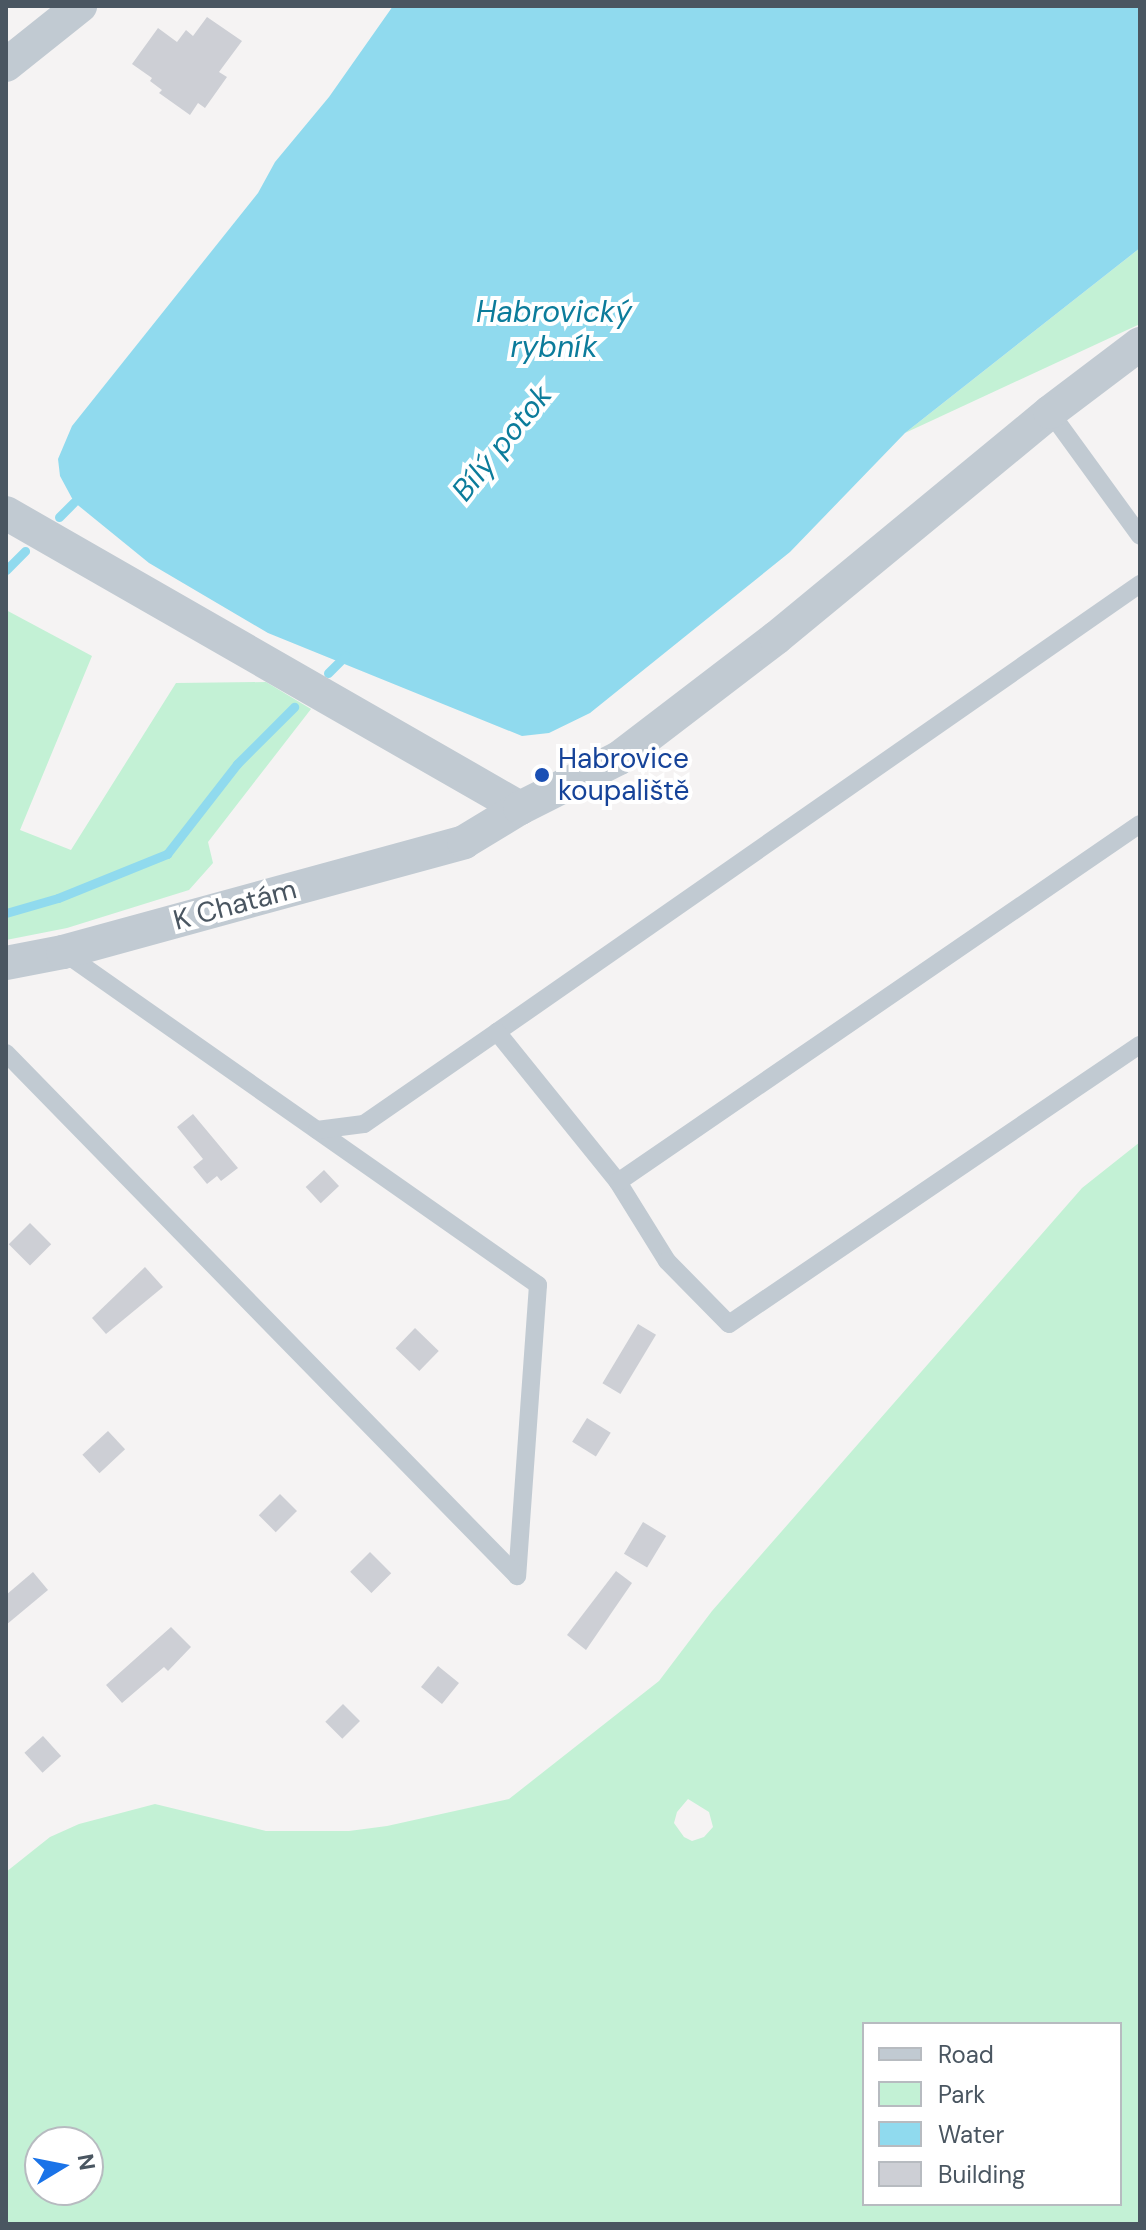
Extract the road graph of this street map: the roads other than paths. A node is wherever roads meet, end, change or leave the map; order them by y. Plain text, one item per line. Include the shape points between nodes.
1 (80, 6) edge
2 (6, 65) edge
3 (1140, 344) edge
4 (1050, 412) junction
5 (6, 513) edge
6 (1140, 536) edge
7 (1140, 584) edge
8 (520, 808) junction
9 (1140, 824) edge
10 (63, 952) junction
11 (6, 963) edge
12 (497, 1032) junction
13 (1140, 1045) edge
14 (6, 1053) edge
15 (317, 1130) junction
16 (618, 1182) junction

1 - 2 street
3 - 4 street, K Chatám
4 - 6 lane
4 - 8 street, K Chatám via 776,638 619,758
5 - 8 street
7 - 12 lane
8 - 10 street, K Chatám via 464,842
9 - 16 lane
10 - 11 street, K Chatám
10 - 15 lane
12 - 15 lane via 364,1124
12 - 16 lane
13 - 16 lane via 729,1324 667,1261
14 - 15 lane via 517,1576 538,1285

